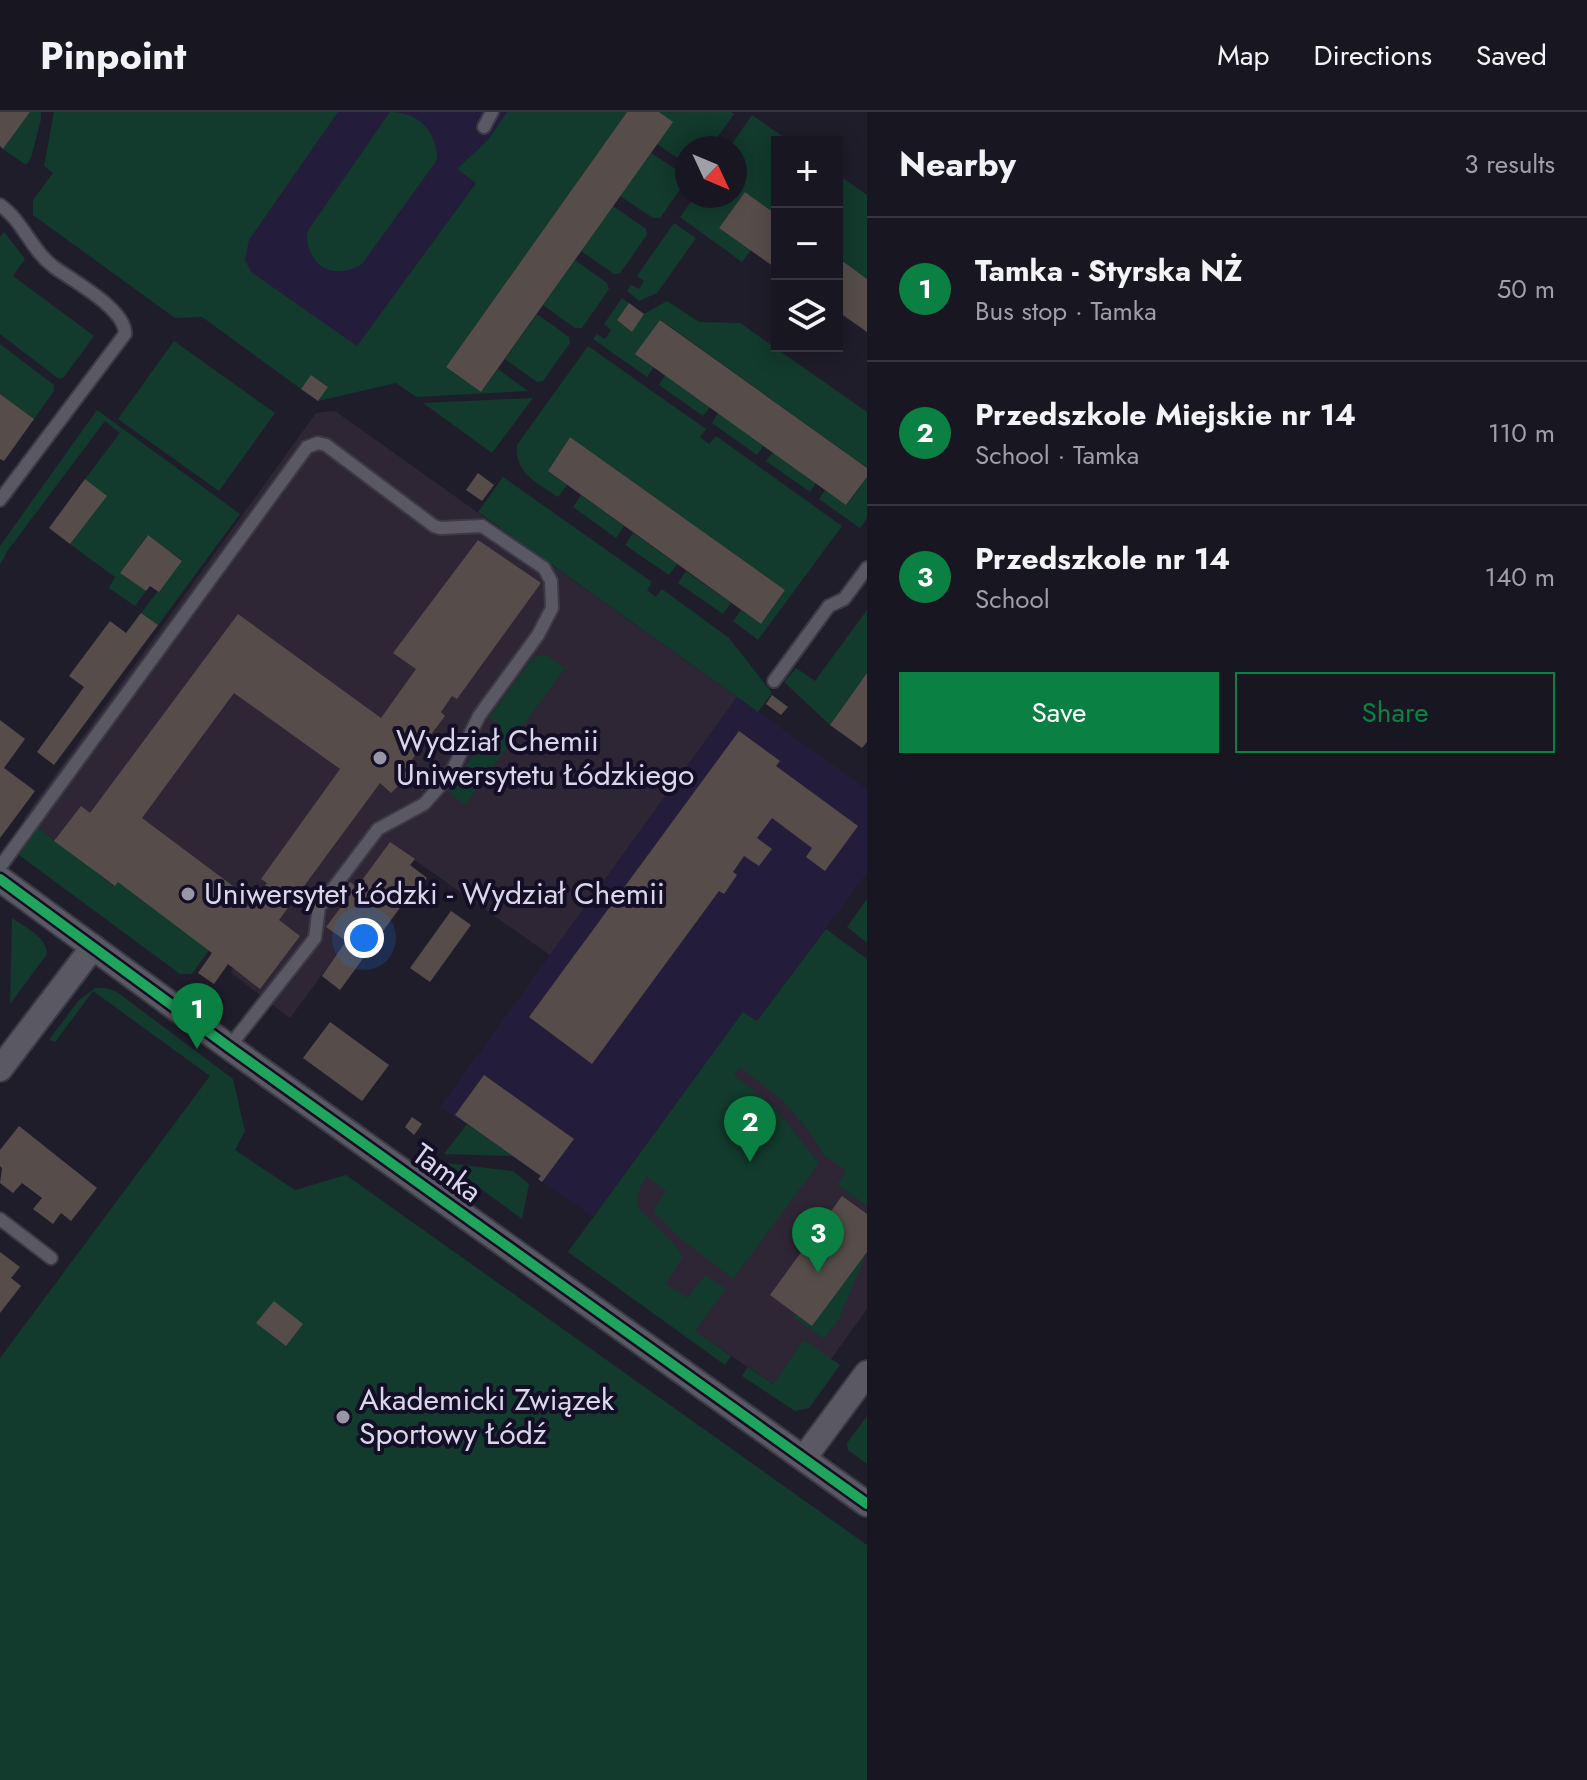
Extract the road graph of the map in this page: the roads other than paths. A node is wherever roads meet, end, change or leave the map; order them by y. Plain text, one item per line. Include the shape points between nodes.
1 (492, 112) edge
2 (484, 127) dead end
3 (0, 205) edge
4 (0, 500) edge
5 (867, 568) edge
6 (774, 681) dead end
7 (0, 867) edge
8 (0, 879) edge
9 (93, 947) junction
10 (229, 1047) junction
11 (0, 1069) edge
12 (0, 1219) edge
13 (51, 1258) dead end
14 (867, 1373) edge
15 (804, 1458) junction
16 (867, 1504) edge

1 - 2 lane
3 - 4 lane via 15,216 49,263 116,312 125,334
5 - 6 lane via 844,599 829,606
7 - 10 lane via 307,447 326,445 434,526 482,526 544,568 551,581 552,608 479,716 450,775 424,804 378,829 319,907 315,938
8 - 9 street, Tamka
9 - 10 street, Tamka
9 - 11 street
10 - 15 street, Tamka
12 - 13 lane
14 - 15 street
15 - 16 street, Tamka

